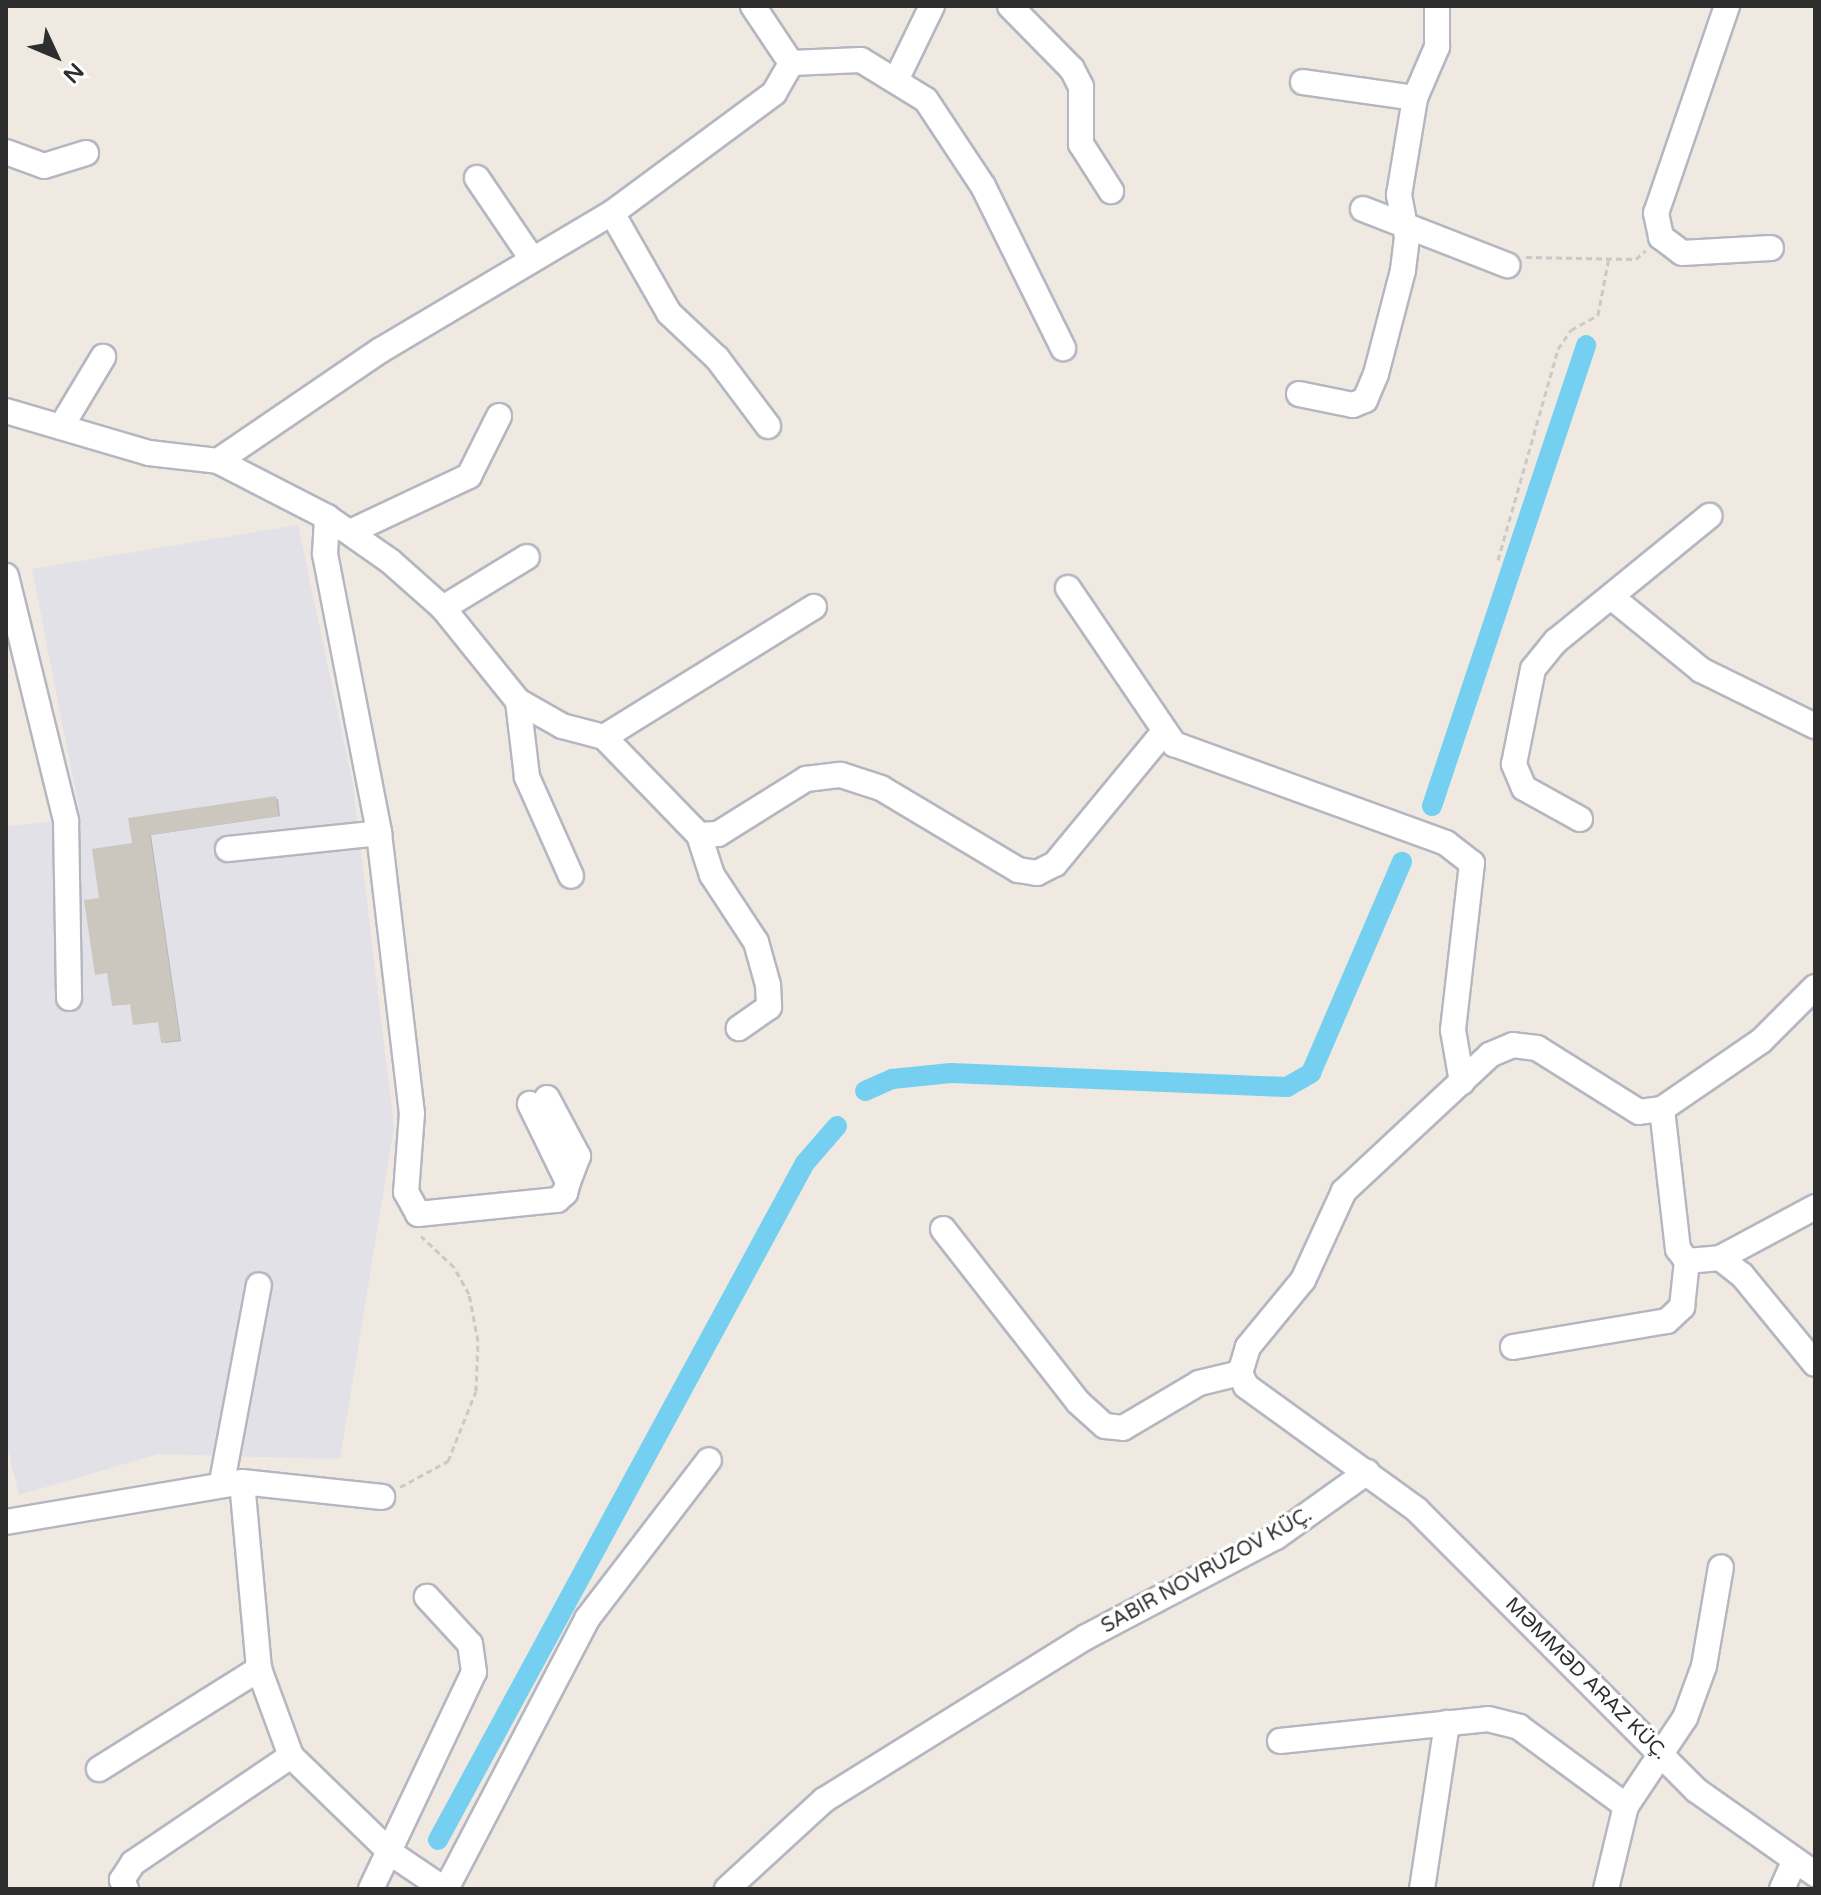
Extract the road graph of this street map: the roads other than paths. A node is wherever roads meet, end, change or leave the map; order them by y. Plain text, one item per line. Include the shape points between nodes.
1 (753, 6) edge
2 (932, 6) edge
3 (1010, 6) edge
4 (1437, 6) edge
5 (1727, 6) edge
6 (791, 63) junction
7 (898, 76) junction
8 (1303, 82) dead end
9 (1415, 98) junction
10 (6, 152) edge
11 (86, 153) dead end
12 (477, 178) dead end
13 (1111, 191) dead end
14 (1363, 209) dead end
15 (612, 213) junction
16 (1405, 226) junction
17 (1771, 248) dead end
18 (532, 259) junction
19 (1507, 265) road end
20 (1063, 348) dead end
21 (103, 357) dead end
22 (1299, 394) dead end
23 (6, 411) edge
24 (499, 416) dead end
25 (768, 426) dead end
26 (61, 427) junction
27 (218, 461) junction
28 (1709, 516) dead end
29 (327, 517) junction
30 (350, 532) junction
31 (527, 557) dead end
32 (6, 579) edge
33 (1068, 588) dead end
34 (1615, 600) junction
35 (814, 607) dead end
36 (443, 608) junction
37 (518, 701) junction
38 (1815, 726) edge
39 (1163, 733) junction
40 (604, 737) junction
41 (1580, 819) dead end
42 (379, 833) junction
43 (699, 835) junction
44 (228, 849) dead end
45 (571, 876) dead end
46 (1815, 987) edge
47 (69, 998) dead end
48 (739, 1028) dead end
49 (1462, 1082) junction
50 (539, 1101) dead end
51 (1662, 1109) junction
52 (1815, 1207) edge
53 (943, 1229) dead end
54 (1720, 1258) junction
55 (1687, 1261) junction
56 (259, 1285) dead end
57 (1513, 1347) dead end
58 (1815, 1364) edge
59 (1240, 1373) junction
60 (709, 1460) dead end
61 (1367, 1472) junction
62 (232, 1482) junction
63 (382, 1497) road end
64 (6, 1522) edge
65 (1721, 1567) dead end
66 (427, 1597) dead end
67 (259, 1669) junction
68 (1447, 1723) junction
69 (1280, 1741) dead end
70 (1662, 1754) junction
71 (291, 1756) junction
72 (99, 1769) dead end
73 (1626, 1806) junction
74 (392, 1854) junction
75 (1804, 1869) edge
76 (126, 1889) edge
77 (371, 1889) edge
78 (445, 1889) edge
79 (727, 1889) edge
80 (1422, 1889) edge
81 (1606, 1889) edge
82 (1782, 1889) edge

1 - 6 street
2 - 7 street
3 - 13 street via 1072,69 1081,87 1081,144
4 - 9 street via 1437,47
5 - 17 street via 1656,213 1661,237 1682,253
6 - 7 street via 861,60
6 - 15 street via 774,93
7 - 20 street via 926,100 983,186
8 - 9 street
9 - 16 street via 1399,195
10 - 11 street via 44,166
12 - 18 street
14 - 16 street
15 - 18 street
15 - 25 street via 669,313 717,358
16 - 19 street
16 - 22 street via 1403,270 1365,400 1353,405
18 - 27 street
21 - 26 street
23 - 26 street
24 - 30 street via 469,476
26 - 27 street via 149,453
27 - 29 street
28 - 34 street
29 - 30 street
29 - 42 street via 325,554
30 - 36 street
31 - 36 street
32 - 47 street via 66,821
33 - 39 street
34 - 38 street via 1701,670
34 - 41 street via 1556,641 1533,669 1521,705 1514,764 1524,788
35 - 40 street
36 - 37 street
37 - 40 street
37 - 45 street via 527,777
39 - 43 street via 1055,864 1037,873 1018,870 881,788 841,775 806,779 718,834
39 - 49 street via 1195,755 1446,843 1472,863 1453,1030
40 - 43 street
42 - 44 street
42 - 50 street via 412,1113 406,1192 418,1214 557,1200 568,1182
43 - 48 street via 712,875 756,942 768,985 769,1007
46 - 51 street via 1761,1041
49 - 51 street via 1490,1055 1525,1047 1639,1112
49 - 59 street via 1344,1191 1303,1280 1248,1347
51 - 55 street via 1678,1249
52 - 54 street
53 - 59 street via 1078,1402 1105,1426 1123,1428 1199,1383
54 - 55 street
54 - 58 street
55 - 57 street via 1682,1307 1667,1321
56 - 62 street
59 - 61 street via 1246,1386
60 - 78 street via 587,1619
61 - 70 street, MƏMMƏD ARAZ KÜÇ. via 1417,1510
61 - 79 street, SABIR NOVRUZOV KÜÇ. via 1276,1537 1086,1637 824,1800
62 - 63 street
62 - 64 street
62 - 67 street
65 - 70 street via 1704,1666
66 - 74 street via 470,1644 474,1672
67 - 71 street
67 - 72 street
68 - 69 street
68 - 73 street via 1488,1719 1519,1727
68 - 80 street
70 - 73 street
70 - 75 street, MƏMMƏD ARAZ KÜÇ. via 1696,1790
71 - 74 street
71 - 76 street via 133,1863 122,1880
73 - 81 street
74 - 77 street
74 - 78 street
75 - 82 street

